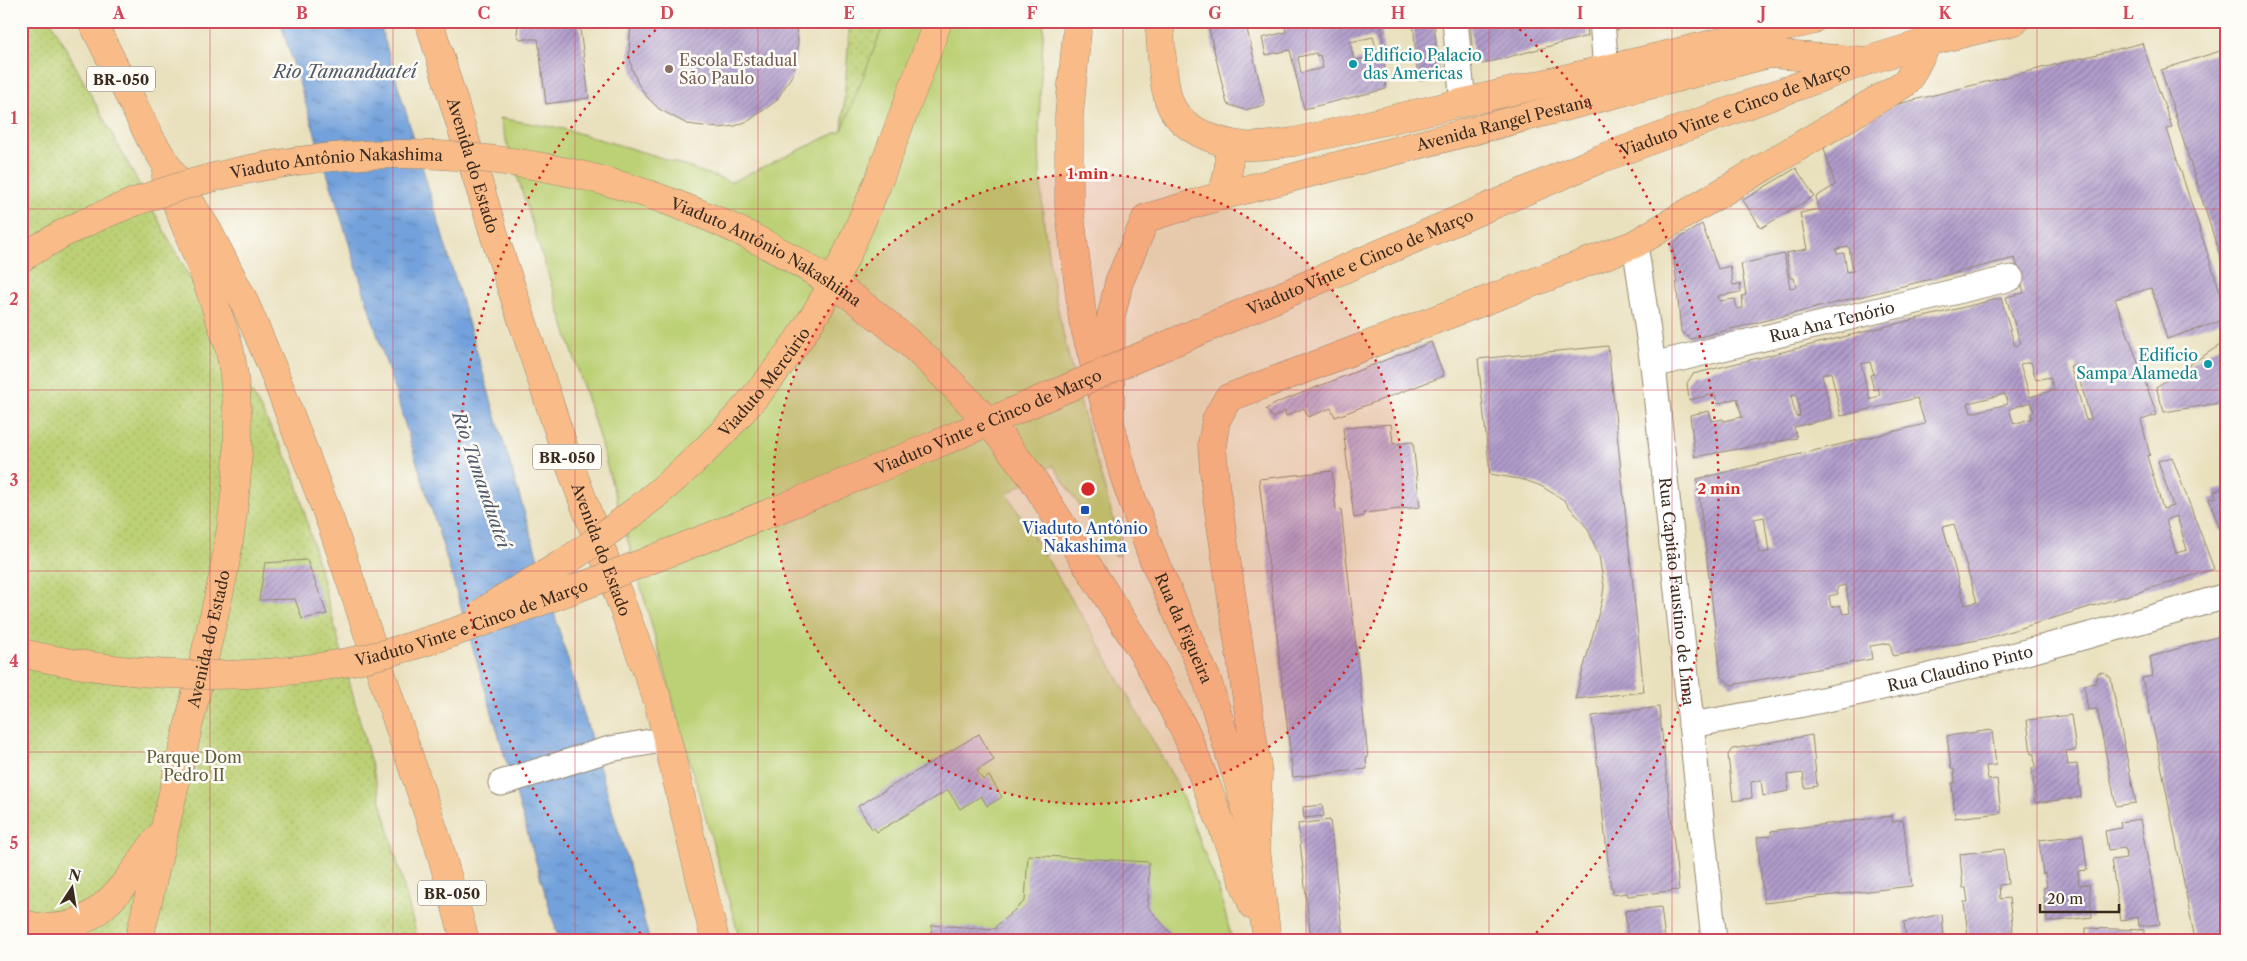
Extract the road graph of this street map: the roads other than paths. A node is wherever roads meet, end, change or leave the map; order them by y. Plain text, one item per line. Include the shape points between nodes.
1 (92, 21) edge
2 (429, 21) edge
3 (938, 21) edge
4 (1078, 21) edge
5 (1159, 21) edge
6 (1455, 21) edge
7 (1602, 21) edge
8 (1811, 21) edge
9 (2015, 21) edge
10 (1928, 42) junction
11 (1866, 61) junction
12 (1606, 69) junction
13 (1463, 103) junction
14 (150, 138) junction
15 (1226, 143) junction
16 (1221, 196) junction
17 (1635, 244) junction
18 (21, 258) edge
19 (2011, 278) dead end
20 (1653, 364) junction
21 (1110, 420) junction
22 (2226, 596) edge
23 (454, 632) junction
24 (21, 653) edge
25 (1691, 726) junction
26 (667, 739) junction
27 (502, 783) dead end
28 (165, 829) junction
29 (1255, 840) junction
30 (21, 923) edge
31 (139, 940) edge
32 (465, 940) edge
33 (715, 940) edge
34 (1267, 940) edge
35 (1714, 940) edge

1 - 14 main road, Avenida do Estado / BR-050
2 - 26 main road, Avenida do Estado / BR-050 via 563,444 658,701
3 - 23 main road, Viaduto Mercúrio, bridge via 880,177 848,252 806,329 754,400 701,456 638,509 560,565 501,598
4 - 21 main road, Rua da Figueira via 1069,116 1069,205 1083,321
5 - 15 main road, Avenida Rangel Pestana via 1166,87 1178,119 1202,134
6 - 13 street
7 - 12 street
8 - 12 main road, Avenida Rangel Pestana
9 - 10 main road
10 - 11 main road, Viaduto Vinte e Cinco de Março
10 - 17 main road via 1907,82
11 - 16 main road, Avenida Rangel Pestana via 1769,54
11 - 23 main road, Viaduto Vinte e Cinco de Março, bridge via 1600,160 821,494 569,592
12 - 13 main road, Avenida Rangel Pestana
13 - 15 main road, Avenida Rangel Pestana via 1294,142 1246,146
14 - 28 main road, Avenida do Estado via 204,274 229,349 237,403 239,461 233,524 222,581
14 - 32 main road, Avenida do Estado / BR-050 via 208,231 243,299 272,367 340,551 439,846
15 - 16 main road via 1230,154 1227,182
16 - 21 main road, Avenida Rangel Pestana via 1146,218 1119,282 1111,317
17 - 20 street, Rua Capitão Faustino de Lima
17 - 29 main road via 1228,398 1216,420 1212,445 1258,774
18 - 34 main road, Viaduto Antônio Nakashima, bridge via 66,232 143,200 222,176 304,160 387,154 470,156 553,168 634,188 712,217 786,254 856,300 920,352 979,411 1030,476 1146,658 1187,735
19 - 20 street, Rua Ana Tenório
20 - 25 street, Rua Capitão Faustino de Lima
21 - 29 main road, Rua da Figueira via 1124,476 1152,556 1206,680
22 - 25 street, Rua Claudino Pinto via 1947,674
23 - 24 main road, Viaduto Vinte e Cinco de Março, bridge via 391,652 328,666 263,674 132,673 67,664
25 - 35 street, Rua Capitão Faustino de Lima
26 - 27 street via 610,749
26 - 33 main road, Avenida do Estado / BR-050
28 - 30 main road via 120,890 96,914 55,928
28 - 31 main road, Avenida do Estado
29 - 34 main road, Rua da Figueira

